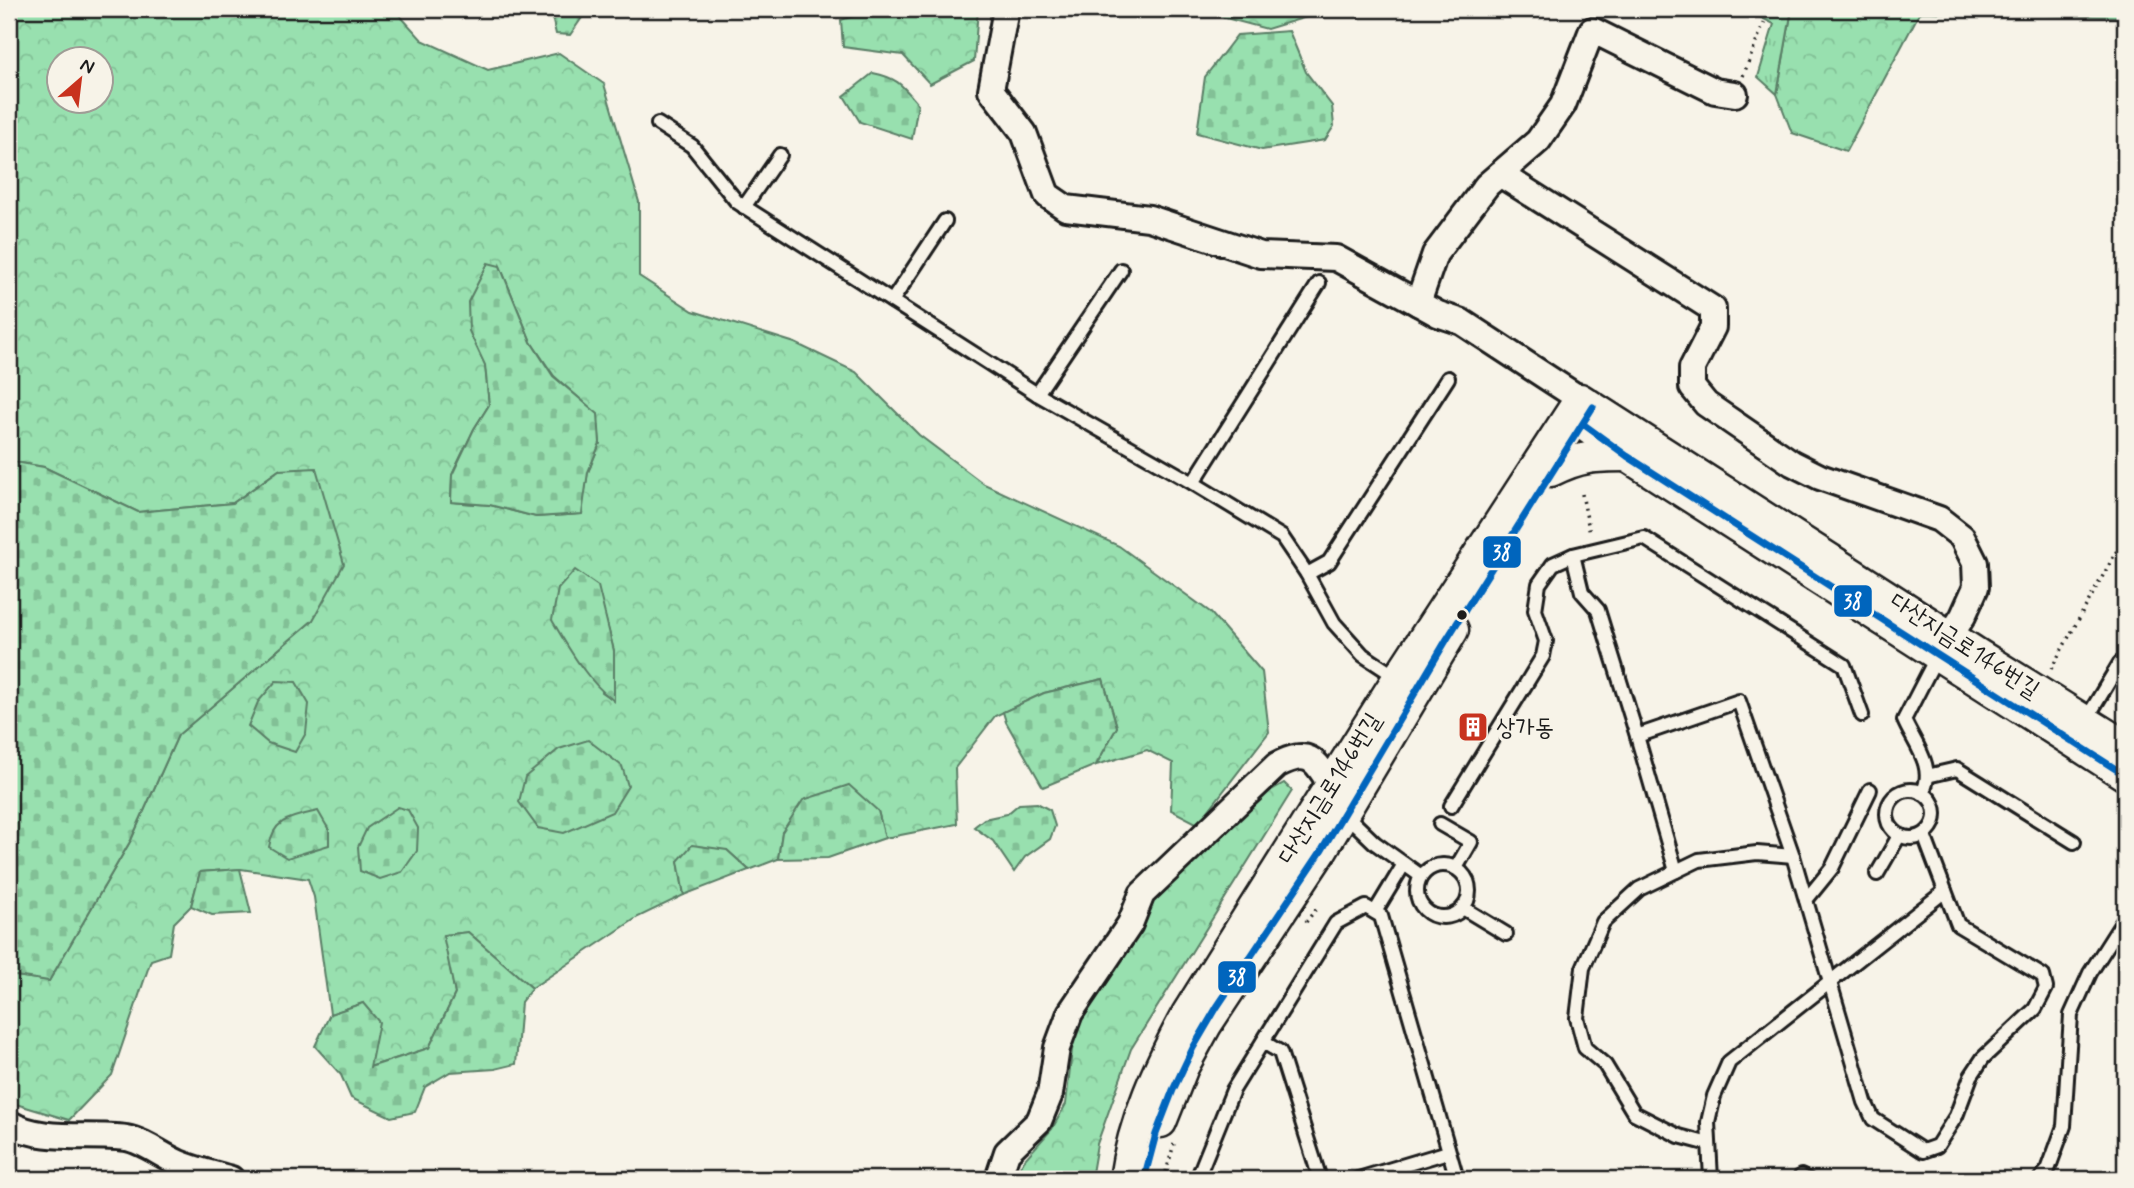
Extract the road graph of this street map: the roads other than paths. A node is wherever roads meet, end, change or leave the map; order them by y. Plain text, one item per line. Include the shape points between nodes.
1 (1006, 9) edge
2 (1735, 94) road end
3 (658, 124) dead end
4 (780, 155) dead end
5 (1500, 174) junction
6 (744, 207) junction
7 (945, 221) dead end
8 (1121, 270) dead end
9 (1319, 283) dead end
10 (892, 301) junction
11 (1428, 308) junction
12 (1448, 378) dead end
13 (1037, 394) junction
14 (1582, 411) junction
15 (1627, 456) junction
16 (1552, 471) junction
17 (1193, 483) junction
18 (1573, 555) junction
19 (1307, 574) junction
20 (1944, 645) junction
21 (2120, 663) dead end
22 (1398, 678) junction
23 (1862, 715) dead end
24 (2078, 731) junction
25 (1637, 736) junction
26 (2125, 746) edge
27 (2125, 775) edge
28 (1927, 776) junction
29 (1331, 786) junction
30 (1870, 790) dead end
31 (1922, 793) junction
32 (1451, 806) dead end
33 (1344, 814) junction
34 (1440, 824) dead end
35 (1924, 835) junction
36 (1899, 836) junction
37 (2074, 842) dead end
38 (1793, 856) junction
39 (1404, 864) junction
40 (1456, 868) junction
41 (1675, 871) junction
42 (1877, 874) dead end
43 (1421, 876) junction
44 (1945, 891) junction
45 (1806, 901) junction
46 (1463, 908) junction
47 (1375, 912) junction
48 (2125, 918) edge
49 (1506, 934) dead end
50 (1830, 983) junction
51 (1263, 1042) junction
52 (9, 1123) edge
53 (1709, 1144) junction
54 (1448, 1152) junction
55 (2047, 1176) edge
56 (231, 1179) edge
57 (998, 1179) edge
58 (1125, 1179) edge
59 (1144, 1179) edge
60 (1197, 1179) edge
61 (1320, 1179) edge
62 (1358, 1179) edge
63 (1457, 1179) edge
64 (1711, 1179) edge

1 - 11 street, 다산지금로146번길 via 992,90 1024,133 1047,195 1066,208 1149,218 1261,255 1336,258
2 - 5 street via 1715,91 1592,30 1563,105 1538,141
3 - 6 lane via 692,146
4 - 6 lane
5 - 11 street via 1434,254
5 - 20 street via 1713,309 1713,327 1692,368 1692,387 1706,404 1792,463 1939,519 1962,537 1975,563 1976,587
6 - 10 lane
7 - 10 lane
8 - 13 lane
9 - 17 lane
10 - 13 lane
11 - 14 street, 다산지금로146번길 via 1462,323
12 - 19 lane via 1329,562
13 - 17 lane
14 - 15 street, 다산지금로146번길
14 - 16 street, 다산지금로146번길
14 - 20 street, 다산지금로146번길
14 - 22 street, 다산지금로146번길
15 - 16 street via 1591,456
15 - 20 street, 다산지금로146번길
16 - 33 street, 다산지금로146번길
17 - 19 lane via 1282,537
18 - 23 lane via 1644,538 1844,665
18 - 25 lane via 1582,592 1598,610
18 - 32 lane via 1553,564 1539,584 1535,610 1546,641 1543,656
19 - 22 lane via 1334,623 1363,655
20 - 24 street, 다산지금로146번길
20 - 28 lane via 1904,720
21 - 24 lane
22 - 29 street, 다산지금로146번길
24 - 26 street, 다산지금로146번길
24 - 27 street, 다산지금로146번길
25 - 38 lane via 1739,701
25 - 41 lane
28 - 31 lane
28 - 37 lane via 1957,769
29 - 33 lane
29 - 57 street via 1318,764 1309,760 1294,756 1277,765 1142,894 1130,924 1070,1013 1039,1121 1007,1152
29 - 58 street, 다산지금로146번길 via 1187,1014 1146,1100
30 - 45 lane via 1832,868
31 - 35 lane via 1935,814
31 - 36 lane via 1910,790 1889,803 1890,827
33 - 39 lane
33 - 59 street, 다산지금로146번길 via 1206,1025 1166,1106
34 - 40 lane via 1471,842
35 - 36 lane via 1912,839
35 - 44 lane
36 - 42 lane
38 - 41 lane via 1758,853 1699,860
38 - 45 lane
39 - 43 lane
39 - 47 lane
40 - 43 lane via 1431,867
40 - 46 lane via 1469,889
41 - 53 lane via 1639,889 1604,922 1583,968 1577,1018 1585,1048 1605,1065 1634,1113 1679,1136
43 - 46 lane via 1416,887 1424,911 1448,917
44 - 50 lane
44 - 50 lane via 1958,925 2043,976 2046,988 2035,1009 1983,1058 1937,1146 1923,1151 1873,1119
45 - 50 lane
46 - 49 lane
47 - 51 lane via 1366,906 1336,922
47 - 54 lane via 1381,916
48 - 55 lane via 2090,973 2071,1015 2064,1126
50 - 53 lane via 1729,1062 1714,1096
51 - 60 lane via 1233,1090
51 - 61 lane via 1280,1052
52 - 56 street via 40,1135 130,1138 179,1163
53 - 64 lane
54 - 62 lane
54 - 63 lane

